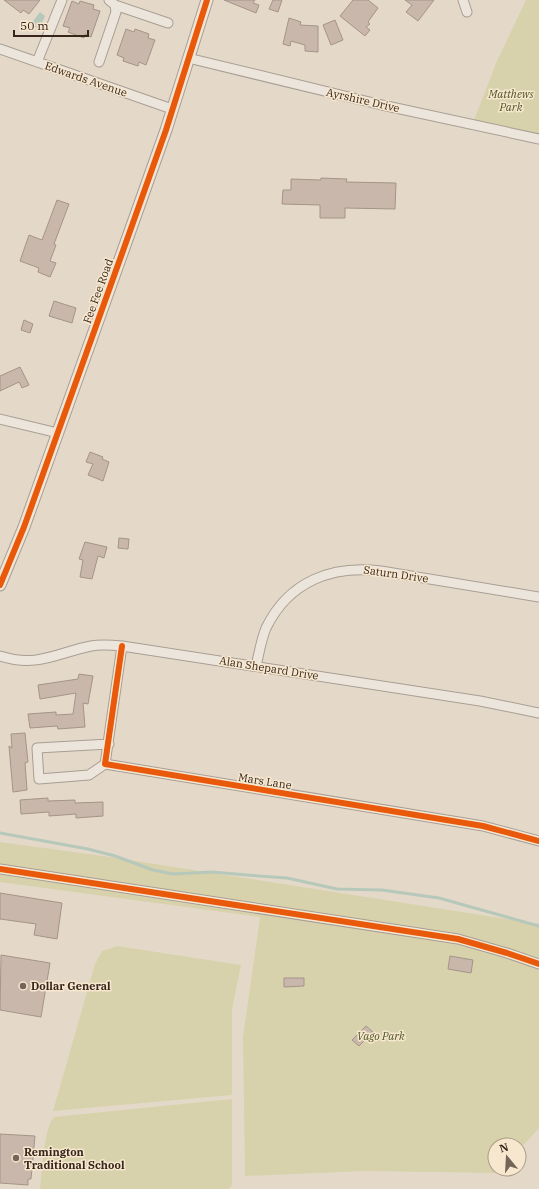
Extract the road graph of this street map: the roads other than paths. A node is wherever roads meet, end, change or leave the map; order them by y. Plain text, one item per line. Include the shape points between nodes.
1 (62, 0) edge
2 (207, 0) edge
3 (462, 0) edge
4 (112, 3) edge
5 (467, 12) dead end
6 (168, 23) dead end
7 (0, 49) edge
8 (188, 58) junction
9 (37, 62) junction
10 (99, 62) dead end
11 (172, 109) junction
12 (539, 139) edge
13 (0, 419) edge
14 (58, 433) junction
15 (0, 585) edge
16 (539, 594) edge
17 (122, 646) junction
18 (0, 656) edge
19 (256, 666) junction
20 (539, 713) edge
21 (109, 744) junction
22 (105, 764) junction
23 (539, 840) edge
24 (0, 868) edge
25 (539, 964) edge

1 - 9 street
2 - 8 street, Fee Fee Road
3 - 5 street
4 - 6 street
4 - 10 street via 116,12
7 - 9 street, Edwards Avenue
8 - 11 street, Fee Fee Road
8 - 12 street, Ayrshire Drive via 382,105
9 - 11 street, Edwards Avenue
11 - 14 street, Fee Fee Road
13 - 14 street
14 - 15 street, Fee Fee Road
16 - 19 street, Saturn Drive via 381,571 340,571 304,584 284,601 266,629
17 - 18 street, Alan Shepard Drive via 92,646 38,660 18,660
17 - 19 street, Alan Shepard Drive
17 - 21 street
19 - 20 street, Alan Shepard Drive
21 - 22 street
21 - 22 street via 37,748 39,779 89,776
22 - 23 street, Mars Lane via 483,826
24 - 25 street via 458,939 507,952

